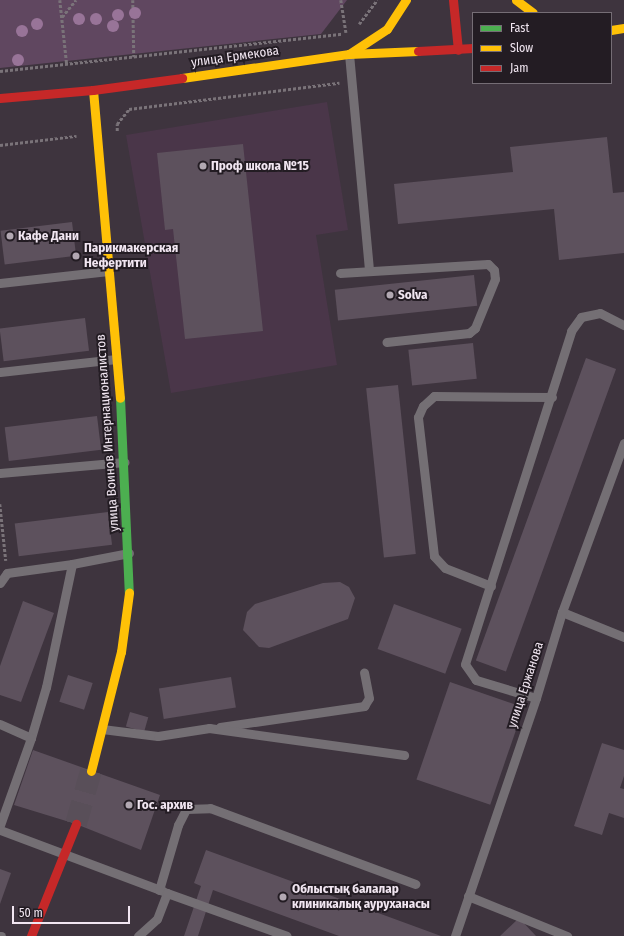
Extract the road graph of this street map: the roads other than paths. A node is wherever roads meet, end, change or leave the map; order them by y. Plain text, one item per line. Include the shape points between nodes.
1 (406, 0) edge
2 (453, 0) edge
3 (516, 0) edge
4 (532, 12) edge
5 (624, 28) edge
6 (612, 30) edge
7 (472, 48) edge
8 (458, 50) junction
9 (349, 54) junction
10 (93, 90) junction
11 (0, 98) edge
12 (108, 271) junction
13 (369, 271) junction
14 (340, 273) dead end
15 (0, 283) edge
16 (624, 325) edge
17 (386, 342) dead end
18 (116, 360) junction
19 (0, 372) edge
20 (552, 397) junction
21 (624, 443) edge
22 (125, 462) junction
23 (0, 472) edge
24 (130, 553) junction
25 (72, 564) junction
26 (0, 583) edge
27 (491, 586) junction
28 (562, 612) junction
29 (624, 637) edge
30 (364, 672) dead end
31 (536, 698) junction
32 (0, 724) edge
33 (102, 728) junction
34 (208, 728) junction
35 (30, 738) junction
36 (404, 756) dead end
37 (91, 771) tunnel mouth
38 (76, 824) tunnel mouth
39 (0, 825) edge
40 (0, 830) edge
41 (64, 855) junction
42 (415, 884) dead end
43 (163, 891) junction
44 (468, 896) junction
45 (31, 936) edge
46 (138, 936) edge
47 (287, 936) edge
48 (455, 936) edge
49 (567, 936) edge

1 - 9 main road via 386,29
2 - 8 main road
3 - 4 main road
5 - 6 main road
7 - 8 main road, улица Ермекова
8 - 9 main road, улица Ермекова
9 - 10 main road, улица Ермекова
9 - 13 lane
10 - 11 main road, улица Ермекова
10 - 12 main road, улица Воинов Интернационалистов
12 - 15 lane
12 - 18 main road, улица Воинов Интернационалистов
13 - 14 lane
13 - 17 lane via 488,264 494,270 495,279 475,328 469,333
16 - 20 lane via 600,313 581,317 571,332
18 - 19 lane
18 - 22 main road, улица Воинов Интернационалистов
20 - 27 lane
20 - 27 lane via 434,396 423,406 418,417 434,556 445,568
21 - 28 lane, улица Ержанова
22 - 23 lane
22 - 24 main road, улица Воинов Интернационалистов
24 - 25 lane
24 - 33 main road, улица Воинов Интернационалистов via 129,594 121,652
25 - 26 lane via 7,573
25 - 35 lane via 46,687
27 - 31 lane via 465,664 476,680
28 - 29 lane
28 - 31 lane, улица Ержанова
30 - 34 lane via 369,698 364,706
31 - 44 lane, улица Ержанова
32 - 35 lane
33 - 34 lane via 158,736
33 - 37 main road, улица Воинов Интернационалистов
34 - 36 lane
35 - 39 lane
38 - 41 main road
40 - 41 lane
41 - 43 lane
41 - 45 main road
42 - 43 lane via 210,808 186,809 178,825
43 - 46 lane via 158,919
43 - 47 lane
44 - 48 lane, улица Ержанова
44 - 49 lane

